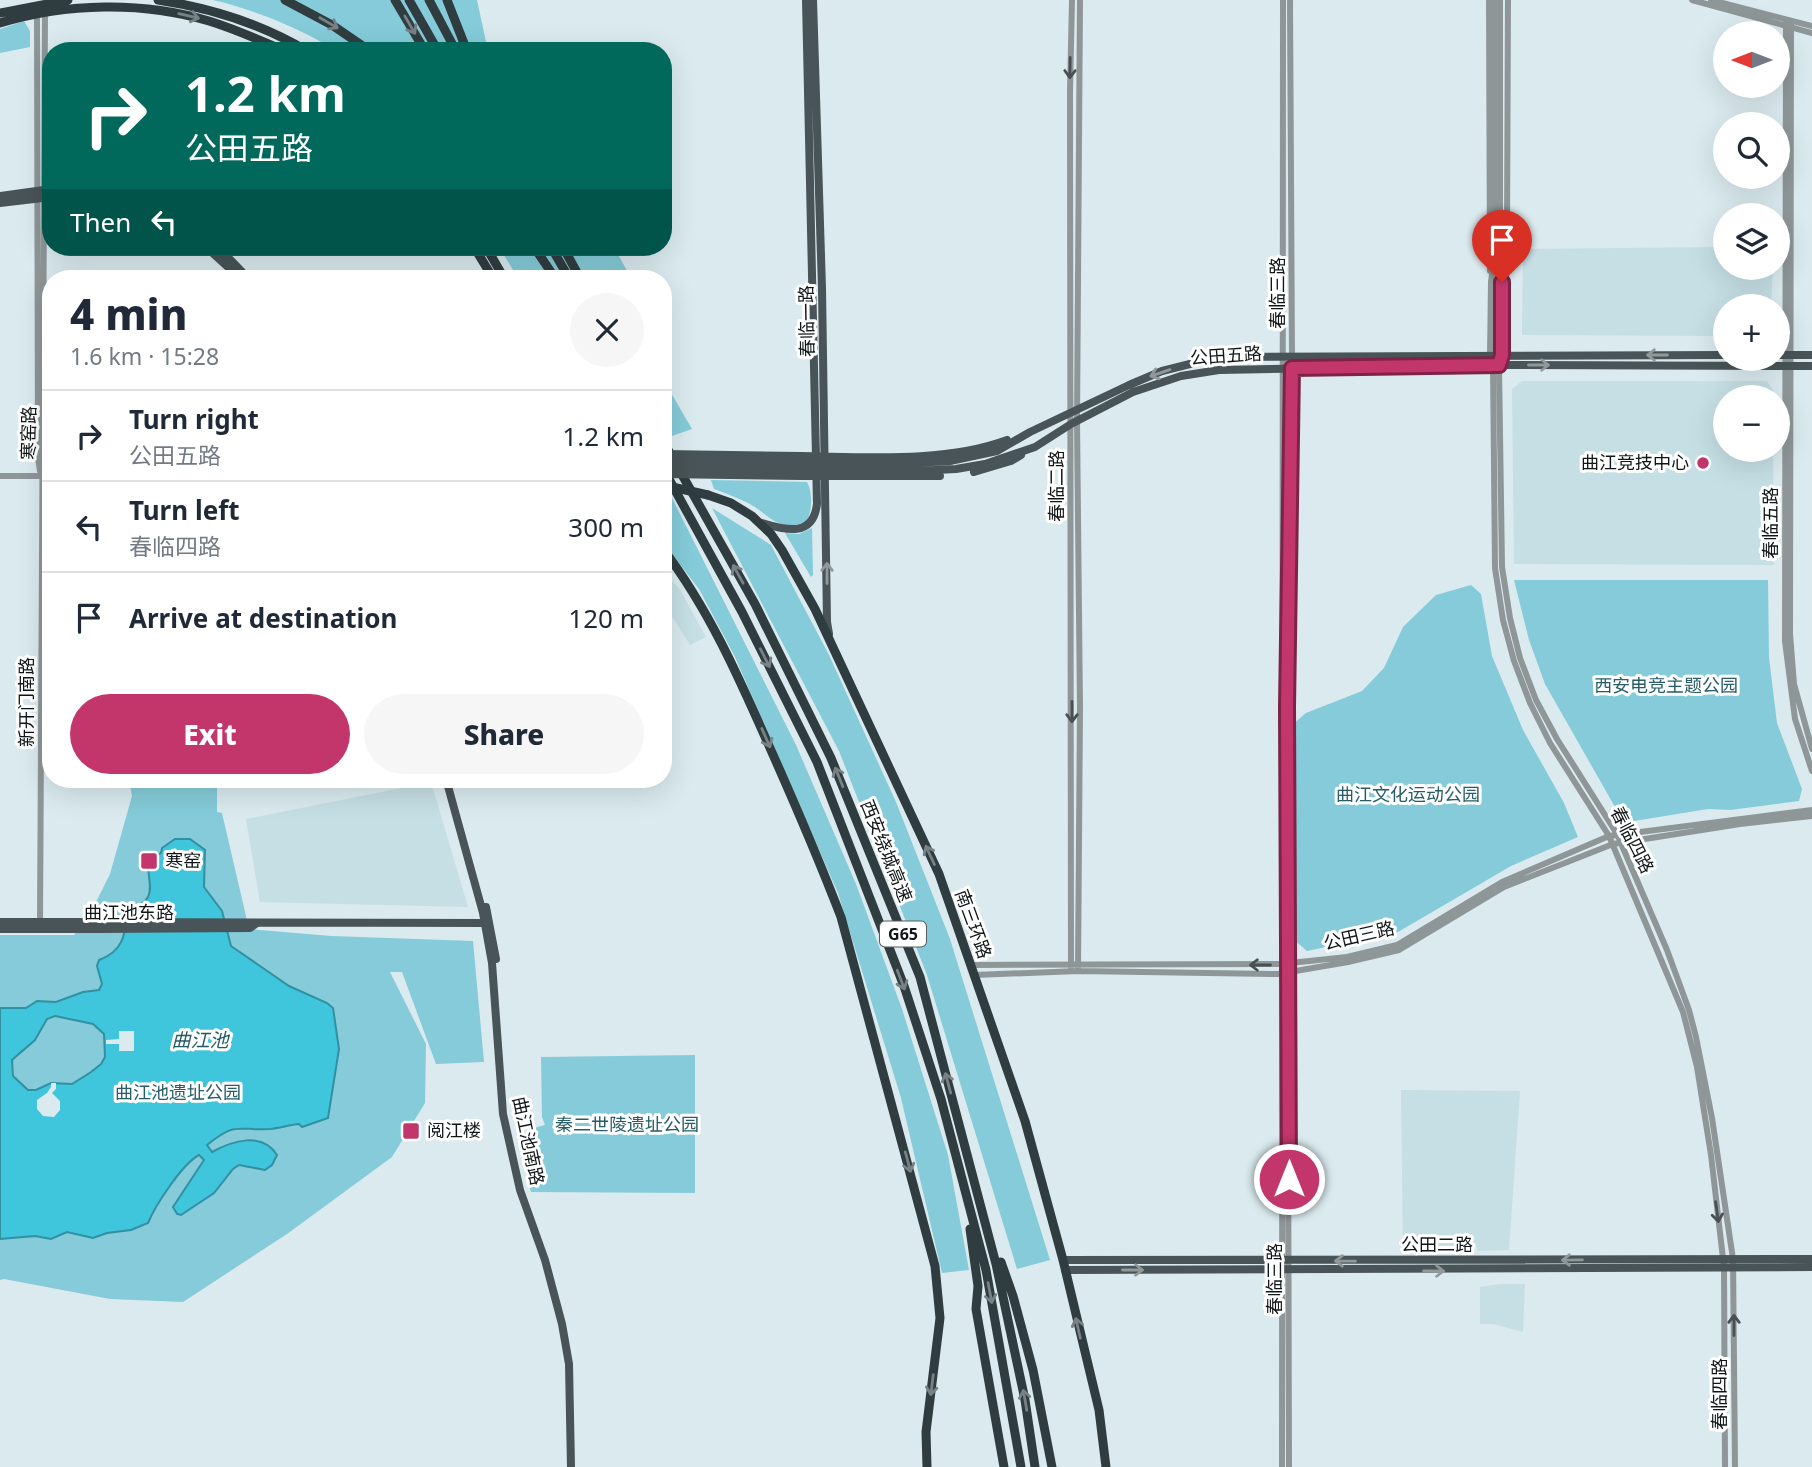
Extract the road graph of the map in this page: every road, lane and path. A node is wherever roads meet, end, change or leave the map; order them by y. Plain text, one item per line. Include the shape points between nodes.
1 (68, 0) edge
2 (158, 0) edge
3 (285, 0) edge
4 (395, 0) edge
5 (409, 0) edge
6 (429, 0) edge
7 (447, 0) edge
8 (806, 0) edge
9 (813, 0) edge
10 (1072, 0) edge
11 (1080, 0) edge
12 (1283, 0) edge
13 (1290, 0) edge
14 (1489, 0) edge
15 (1494, 0) edge
16 (1500, 0) edge
17 (1508, 0) edge
18 (1692, 0) edge
19 (1711, 0) edge
20 (0, 13) edge
21 (41, 13) junction
22 (1780, 21) edge
23 (1781, 21) edge
24 (0, 23) edge
25 (1790, 23) edge
26 (1790, 24) edge
27 (1812, 26) edge
28 (1812, 33) edge
29 (264, 42) edge
30 (289, 42) edge
31 (357, 42) edge
32 (420, 42) edge
33 (433, 42) edge
34 (451, 42) edge
35 (463, 42) edge
36 (42, 73) edge
37 (1787, 98) edge
38 (42, 194) edge
39 (42, 194) edge
40 (0, 196) edge
41 (0, 203) edge
42 (1497, 234) junction
43 (216, 256) edge
44 (227, 256) edge
45 (231, 270) edge
46 (240, 270) edge
47 (42, 278) edge
48 (1491, 282) junction
49 (1502, 282) junction
50 (1785, 294) edge
51 (1490, 355) junction
52 (1502, 355) junction
53 (1713, 355) edge
54 (1790, 355) edge
55 (1812, 355) edge
56 (1288, 358) junction
57 (1496, 365) junction
58 (1713, 365) edge
59 (1790, 365) edge
60 (1812, 366) edge
61 (1288, 368) junction
62 (1788, 371) edge
63 (1788, 371) edge
64 (1074, 411) junction
65 (1074, 423) junction
66 (1030, 432) junction
67 (1035, 447) junction
68 (672, 454) edge
69 (672, 456) edge
70 (820, 456) junction
71 (672, 461) edge
72 (915, 467) junction
73 (672, 468) edge
74 (672, 474) edge
75 (0, 476) edge
76 (41, 476) junction
77 (821, 476) junction
78 (672, 484) edge
79 (672, 487) edge
80 (762, 523) junction
81 (672, 563) edge
82 (830, 641) junction
83 (1812, 749) edge
84 (1812, 771) edge
85 (451, 788) edge
86 (1812, 810) edge
87 (1812, 816) edge
88 (1618, 834) junction
89 (1609, 836) junction
90 (1621, 843) junction
91 (1613, 844) junction
92 (0, 922) edge
93 (487, 923) junction
94 (40, 925) junction
95 (0, 929) edge
96 (1284, 964) junction
97 (971, 965) junction
98 (1074, 968) junction
99 (1284, 973) junction
100 (974, 975) junction
101 (956, 1115) junction
102 (954, 1149) junction
103 (1812, 1259) edge
104 (1286, 1260) junction
105 (1729, 1263) junction
106 (1064, 1265) junction
107 (1812, 1268) edge
108 (1286, 1270) junction
109 (574, 1467) edge
110 (927, 1467) edge
111 (1004, 1467) edge
112 (1021, 1467) edge
113 (1035, 1467) edge
114 (1052, 1467) edge
115 (1106, 1467) edge
116 (1282, 1467) edge
117 (1289, 1467) edge
118 (1725, 1467) edge
119 (1735, 1467) edge

1 - 20 highway
2 - 30 highway via 242,19
3 -> 31 highway
4 -> 32 highway
5 - 33 highway
6 - 34 highway
7 - 35 highway
8 - 70 main road, 春临一路
9 - 70 main road, 春临一路
10 -> 64 street, 春临二路
11 - 64 street, 春临二路
12 - 56 street, 春临三路
13 - 56 street, 春临三路
14 - 48 street
15 - 42 street
16 - 42 street
17 - 49 street via 1507,234
18 - 22 street
19 - 23 street
21 - 24 highway
21 -> 29 highway via 113,8 179,13
21 - 36 street, 寒窑路
25 - 27 street
26 - 28 street
37 - 50 street, 春临五路
38 - 40 main road
39 - 41 main road
42 - 48 street, 春临四路
42 - 49 street, 春临四路
43 - 45 main road
44 - 46 main road
47 - 76 street, 寒窑路
48 - 51 street, 春临四路
49 - 52 street, 春临四路
51 - 52 main road, 公田五路
51 - 56 main road, 公田五路
51 - 57 street, 春临四路
53 -> 52 main road, 公田五路
52 - 57 street, 春临四路
54 - 55 main road
56 - 61 street, 春临三路
56 -> 64 main road, 公田五路 via 1218,357 1162,372
57 -> 58 main road, 公田五路
57 - 61 main road, 公田五路
57 - 88 street, 春临四路 via 1502,567 1513,631 1546,720
57 - 89 street, 春临四路 via 1495,568 1503,620 1530,703
59 - 60 main road, 公田五路
61 - 65 main road, 公田五路 via 1181,376 1133,392
61 - 96 street, 春临三路
62 - 83 street, 春临五路 via 1790,658
63 - 84 street, 春临五路 via 1785,641 1795,719
64 - 65 street, 春临二路
64 - 66 main road, 公田五路
65 - 67 main road, 公田五路
65 - 98 street, 春临二路
66 - 70 main road via 958,454
66 - 72 main road, 公田五路 via 997,451
67 - 72 main road, 公田五路 via 972,467
67 - 77 main road via 1011,461 971,472 928,477
68 - 70 main road, bridge
101 -> 69 highway, 西安绕城高速 / G65 via 920,977 831,758 755,604
70 - 77 main road, 春临一路
71 - 72 main road, 公田五路, bridge
72 - 73 main road, 公田五路, bridge
74 - 77 main road, bridge
75 - 76 street
76 - 94 street, 新开门南路
77 - 80 main road, 春临一路 via 813,519 806,525 793,530
82 -> 77 main road, 春临一路
78 -> 102 highway, 西安绕城高速 / G65 via 817,762 904,986
79 - 80 highway, 南三环路, bridge via 731,503
80 - 82 highway, 南三环路 via 782,550
81 -> 110 highway via 742,685 841,917 935,1266 940,1318 926,1432
97 -> 82 highway, 南三环路 via 939,874
85 - 93 main road, 曲江池南路
86 - 88 street, 公田三路
87 - 90 street, 公田三路
88 - 89 street, 公田三路
88 - 90 street, 春临四路
89 - 91 street, 春临四路
89 - 96 street, 公田三路 via 1502,882 1397,945 1347,957
90 - 91 street, 公田三路
90 - 105 street, 春临四路 via 1689,1010 1712,1118
91 - 99 street, 公田三路 via 1504,887 1399,950
91 -> 105 street, 春临四路 via 1683,1012 1697,1067
92 - 94 main road, 曲江池东路
93 - 94 main road, 曲江池东路, bridge
93 - 109 main road, 曲江池南路 via 497,962 508,1114 575,1364
94 - 95 main road, 曲江池东路
96 -> 98 street, 公田三路
96 - 99 street, 春临三路
97 - 98 street, 公田三路
97 - 100 highway, 南三环路
98 - 99 street, 公田三路
98 - 100 street, 公田三路
99 - 104 street, 春临三路
100 - 106 highway, 南三环路 via 1025,1121
113 -> 101 highway, 西安绕城高速 / G65 via 996,1264
101 - 114 highway via 1013,1296 1036,1381
102 - 111 highway via 971,1234 978,1286 976,1309
102 -> 112 highway, 西安绕城高速 / G65 via 986,1270
103 - 105 main road, 公田二路
105 -> 104 main road, 公田二路
104 - 106 main road, 公田二路
104 - 108 street, 春临三路
105 - 107 main road, 公田二路
108 -> 105 main road, 公田二路 via 1546,1270
105 - 118 street, 春临四路
119 -> 105 street, 春临四路
106 -> 108 main road, 公田二路
115 -> 106 highway, 南三环路 via 1099,1410
108 - 116 street, 春临三路
108 - 117 street, 春临三路

